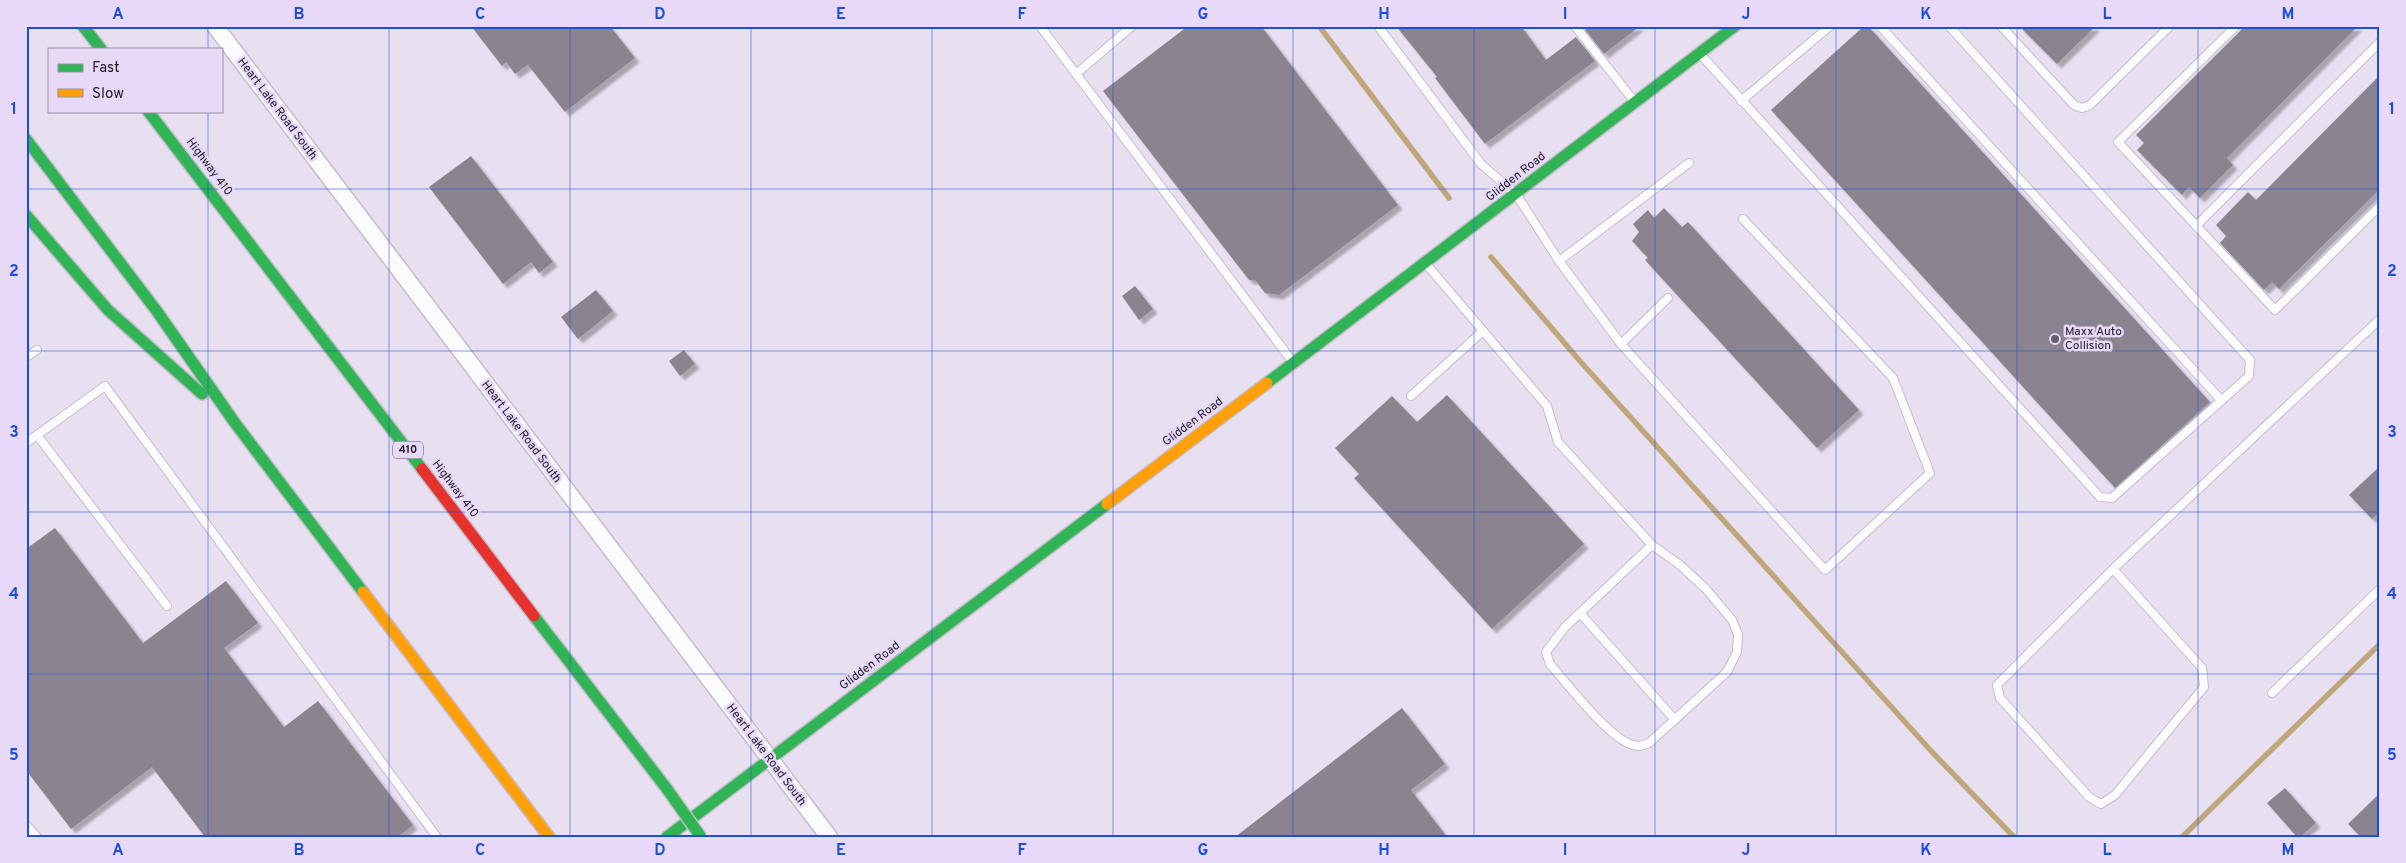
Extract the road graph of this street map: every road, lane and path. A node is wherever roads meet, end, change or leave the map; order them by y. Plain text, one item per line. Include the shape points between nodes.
1 (84, 26) edge
2 (215, 26) edge
3 (1040, 26) edge
4 (1132, 26) edge
5 (1378, 26) edge
6 (1576, 26) edge
7 (1735, 26) edge
8 (1830, 26) edge
9 (1880, 26) edge
10 (1949, 26) edge
11 (2001, 26) edge
12 (2170, 26) edge
13 (2236, 26) edge
14 (2380, 42) edge
15 (100, 48) edge
16 (1700, 53) junction
17 (1076, 74) junction
18 (1741, 102) junction
19 (1635, 103) junction
20 (149, 112) edge
21 (26, 139) edge
22 (1689, 163) dead end
23 (1516, 194) junction
24 (2380, 206) edge
25 (26, 215) edge
26 (1743, 219) dead end
27 (2196, 226) junction
28 (1559, 261) junction
29 (1425, 263) junction
30 (1668, 298) dead end
31 (2380, 319) edge
32 (1483, 331) junction
33 (1621, 344) junction
34 (37, 350) dead end
35 (26, 357) edge
36 (1294, 363) junction
37 (1411, 396) dead end
38 (2221, 400) junction
39 (235, 423) junction
40 (37, 435) junction
41 (26, 443) edge
42 (1652, 545) junction
43 (2113, 569) junction
44 (2380, 589) edge
45 (167, 606) dead end
46 (1580, 613) junction
47 (2272, 693) dead end
48 (1675, 720) junction
49 (769, 760) junction
50 (26, 825) edge
51 (436, 836) edge
52 (37, 837) edge
53 (549, 837) edge
54 (667, 837) edge
55 (701, 837) edge
56 (829, 837) edge

1 - 15 main road
2 - 49 street, Heart Lake Road South
3 - 17 lane
4 - 17 lane
5 - 23 lane via 1481,164
6 - 19 lane
7 - 16 main road, Glidden Road
8 - 18 lane
9 - 38 lane
10 - 38 lane via 2250,360 2249,376
11 - 12 lane via 2074,104 2082,108 2090,105
13 - 27 lane via 2118,142
14 - 27 lane
16 - 18 lane
16 - 19 main road, Glidden Road
17 - 36 lane
18 - 38 lane via 2100,497 2112,498
19 - 23 main road, Glidden Road
20 - 55 main road, Highway 410 / 410, bridge
21 - 39 main road via 156,310
22 - 28 lane
23 - 28 lane
23 - 29 main road, Glidden Road
24 - 27 lane via 2275,310
25 - 39 main road via 108,310
26 - 33 lane via 1893,378 1930,473 1825,570
28 - 33 lane
29 - 32 lane
29 - 36 main road, Glidden Road
30 - 33 lane
31 - 43 lane
32 - 37 lane
32 - 42 lane via 1547,406 1558,442
34 - 35 lane
36 - 49 main road, Glidden Road
39 - 53 main road
40 - 41 lane
40 - 45 lane
40 - 51 lane via 105,386
42 - 46 lane
42 - 48 lane via 1706,589 1732,620 1738,634 1737,652 1727,672
43 - 43 lane via 1997,685 2000,698 2089,797 2101,804 2115,795 2204,687 2202,668
44 - 47 lane
46 - 48 lane
46 - 48 lane via 1546,652 1550,664 1604,725 1624,742 1638,746 1650,744
49 - 54 main road, Glidden Road
49 - 56 street, Heart Lake Road South
50 - 52 lane

